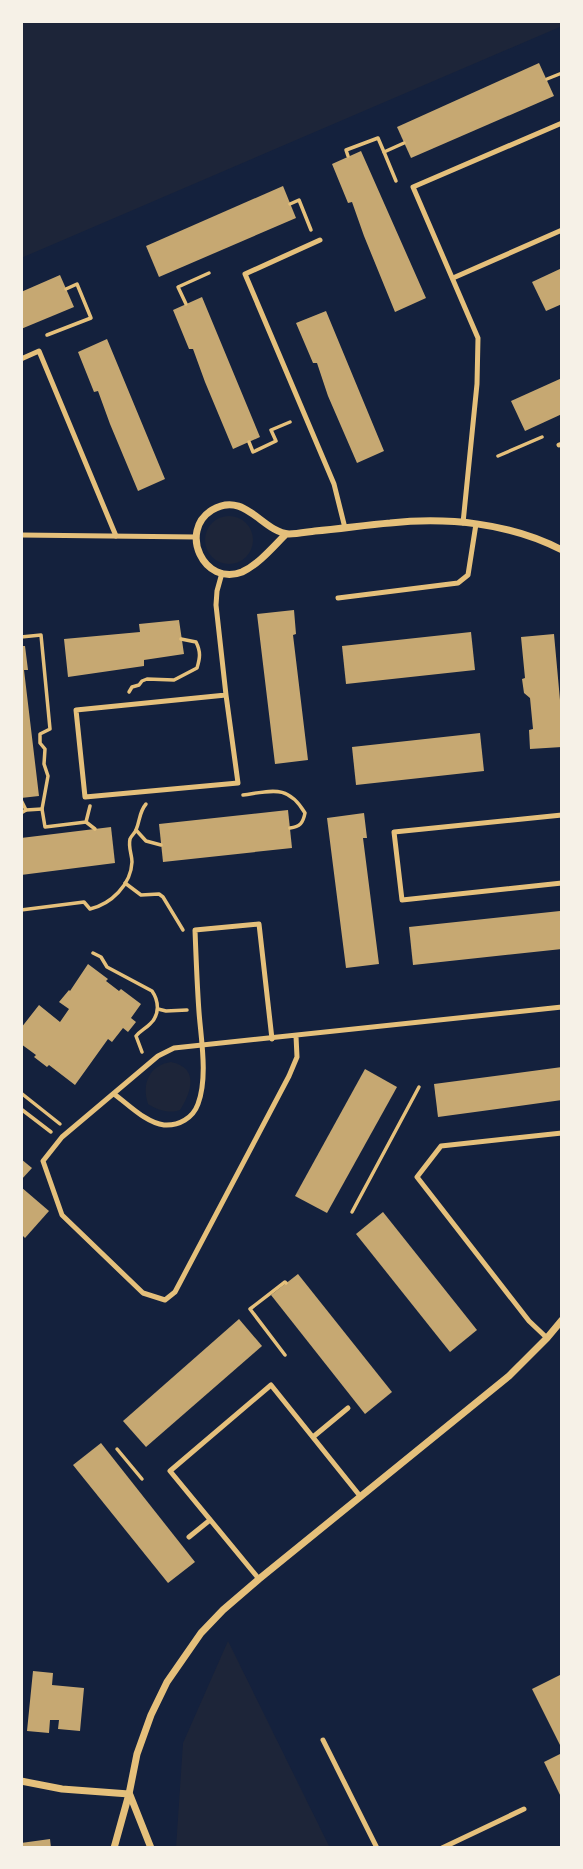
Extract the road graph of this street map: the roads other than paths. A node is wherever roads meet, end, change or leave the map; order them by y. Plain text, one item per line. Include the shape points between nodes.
1 (562, 123) edge
2 (562, 230) edge
3 (320, 240) dead end
4 (453, 278) junction
5 (21, 359) edge
6 (463, 523) junction
7 (476, 524) junction
8 (345, 528) junction
9 (286, 534) junction
10 (21, 535) edge
11 (116, 536) junction
12 (195, 537) junction
13 (562, 550) edge
14 (222, 573) junction
15 (338, 598) dead end
16 (226, 695) junction
17 (562, 815) edge
18 (562, 883) edge
19 (562, 1007) edge
20 (296, 1036) junction
21 (272, 1039) junction
22 (202, 1046) junction
23 (114, 1094) junction
24 (562, 1133) edge
25 (561, 1323) edge
26 (547, 1338) junction
27 (348, 1408) dead end
28 (313, 1437) junction
29 (360, 1496) junction
30 (210, 1520) junction
31 (189, 1537) dead end
32 (259, 1579) junction
33 (323, 1740) dead end
34 (21, 1782) edge
35 (130, 1794) junction
36 (524, 1809) dead end
37 (114, 1848) edge
38 (151, 1848) edge
39 (377, 1848) edge
40 (442, 1848) edge

1 - 4 lane via 413,187
2 - 4 lane
3 - 8 lane via 244,274 334,484
4 - 6 lane via 478,338 479,354
5 - 11 lane via 39,351
6 - 7 street
6 - 8 street via 427,521
7 - 13 street
7 - 15 lane via 464,580
8 - 9 street
9 - 12 street via 232,505 220,506 205,516
9 - 14 street via 249,567
10 - 11 lane
11 - 12 lane
12 - 14 street via 198,554 210,568
14 - 16 lane via 216,605
16 - 16 lane via 76,710 85,797 238,783
17 - 18 lane via 394,832 402,900
19 - 20 lane
20 - 21 lane
20 - 23 lane via 297,1057 289,1076 175,1292 165,1300 143,1293 62,1216 43,1161 68,1132
21 - 22 lane
21 - 22 lane via 259,924 195,930
22 - 23 lane via 174,1048 158,1056
22 - 23 lane via 203,1086 198,1106 178,1124 162,1125 148,1119
24 - 26 lane via 441,1146 417,1177
25 - 26 street
26 - 29 street via 509,1376
27 - 28 lane
28 - 29 lane
28 - 30 lane via 271,1385 170,1471
29 - 32 street
30 - 31 lane
30 - 32 lane
32 - 35 street via 201,1633 167,1682 137,1755
33 - 39 lane
34 - 35 street
35 - 37 street
35 - 38 street
36 - 40 lane

